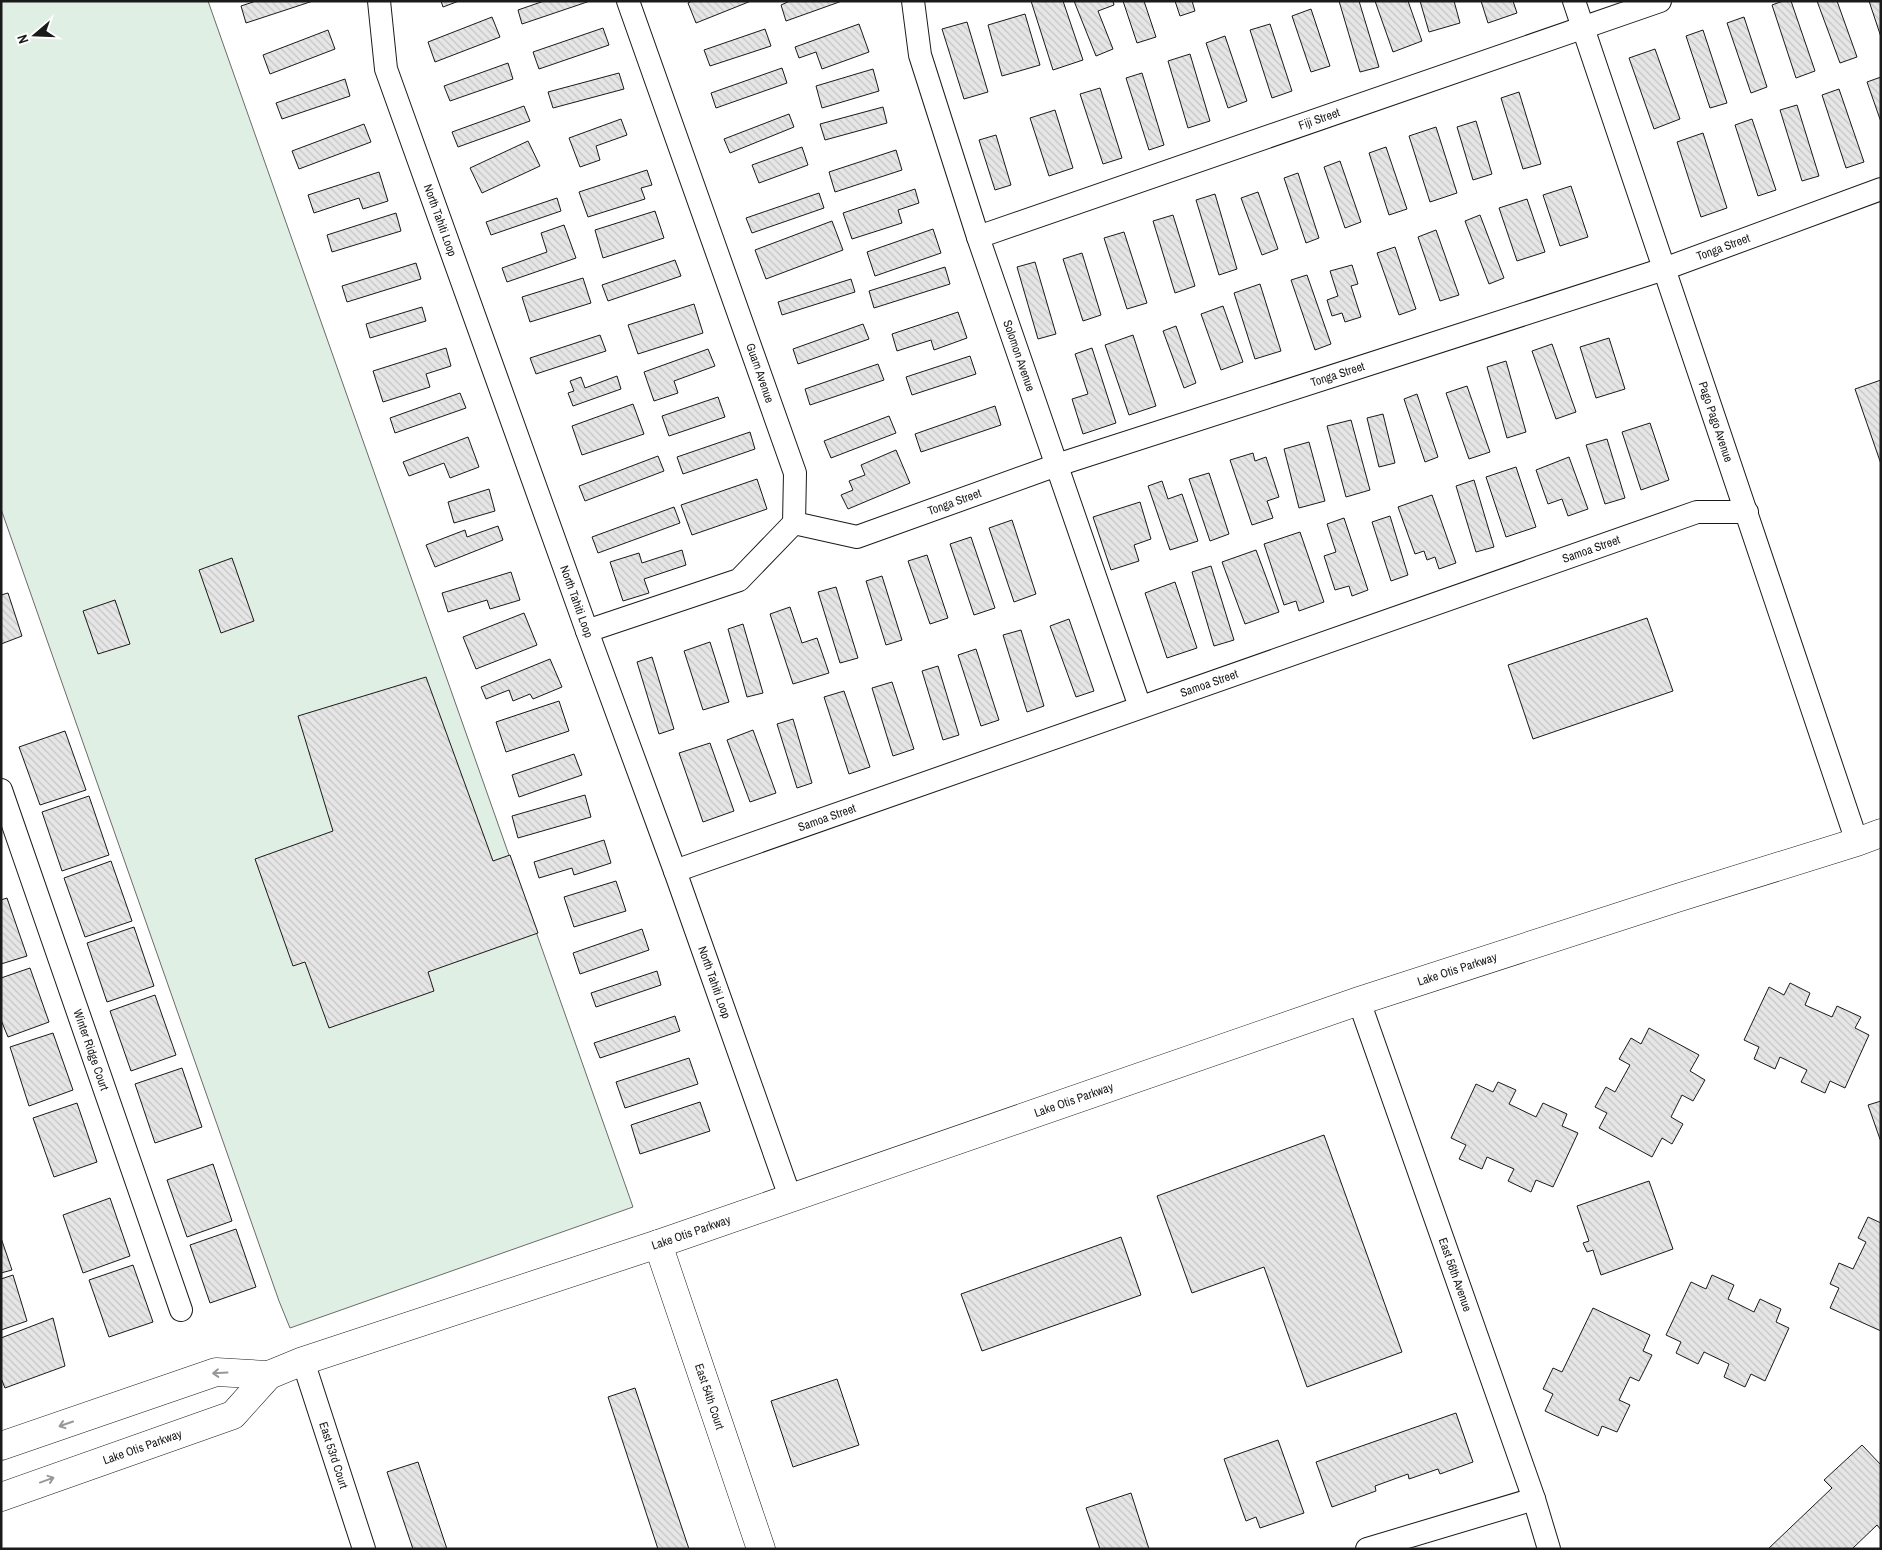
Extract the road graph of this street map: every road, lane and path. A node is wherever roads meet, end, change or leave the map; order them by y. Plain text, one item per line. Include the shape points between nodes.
1 (378, 1) edge
2 (628, 1) edge
3 (912, 1) edge
4 (1574, 1) edge
5 (1660, 1) edge
6 (1585, 28) junction
7 (1881, 189) edge
8 (978, 237) junction
9 (1664, 269) junction
10 (1057, 465) junction
11 (1747, 512) junction
12 (794, 523) junction
13 (587, 631) junction
14 (1140, 707) junction
15 (1, 790) edge
16 (1869, 838) edge
17 (676, 871) junction
18 (1359, 1002) junction
19 (790, 1198) junction
20 (658, 1244) junction
21 (182, 1310) dead end
22 (304, 1361) junction
23 (269, 1375) junction
24 (1, 1446) edge
25 (1, 1497) edge
26 (1534, 1499) junction
27 (364, 1549) edge
28 (762, 1549) edge
29 (1367, 1549) edge
30 (1549, 1549) edge

1 - 13 street, North Tahiti Loop via 386,69
2 - 12 street, Guam Avenue via 795,473
3 - 8 street, Solomon Avenue via 920,54
4 - 6 street, Pago Pago Avenue
5 - 6 street, Fiji Street
6 - 8 street, Fiji Street
6 - 9 street, Pago Pago Avenue
7 - 9 street, Tonga Street
8 - 10 street, Solomon Avenue
9 - 10 street, Tonga Street
9 - 11 street, Pago Pago Avenue
10 - 12 street, Tonga Street via 857,537
10 - 14 street, Solomon Avenue
11 - 14 street, Samoa Street via 1697,512
11 - 16 street, Pago Pago Avenue
12 - 13 street via 738,580
13 - 17 street, North Tahiti Loop
14 - 17 street, Samoa Street
15 - 21 street, Winter Ridge Court
16 - 18 main road, Lake Otis Parkway
17 - 19 street, North Tahiti Loop
18 - 19 main road, Lake Otis Parkway
18 - 26 street, East 56th Avenue
19 - 20 main road, Lake Otis Parkway
20 - 22 main road, Lake Otis Parkway
20 - 28 main road, East 54th Court
22 - 23 main road, Lake Otis Parkway
22 - 27 street, East 53rd Court
23 -> 24 main road, Lake Otis Parkway via 216,1372
25 -> 23 main road, Lake Otis Parkway via 233,1416
26 - 29 street
26 - 30 street, East 56th Avenue

